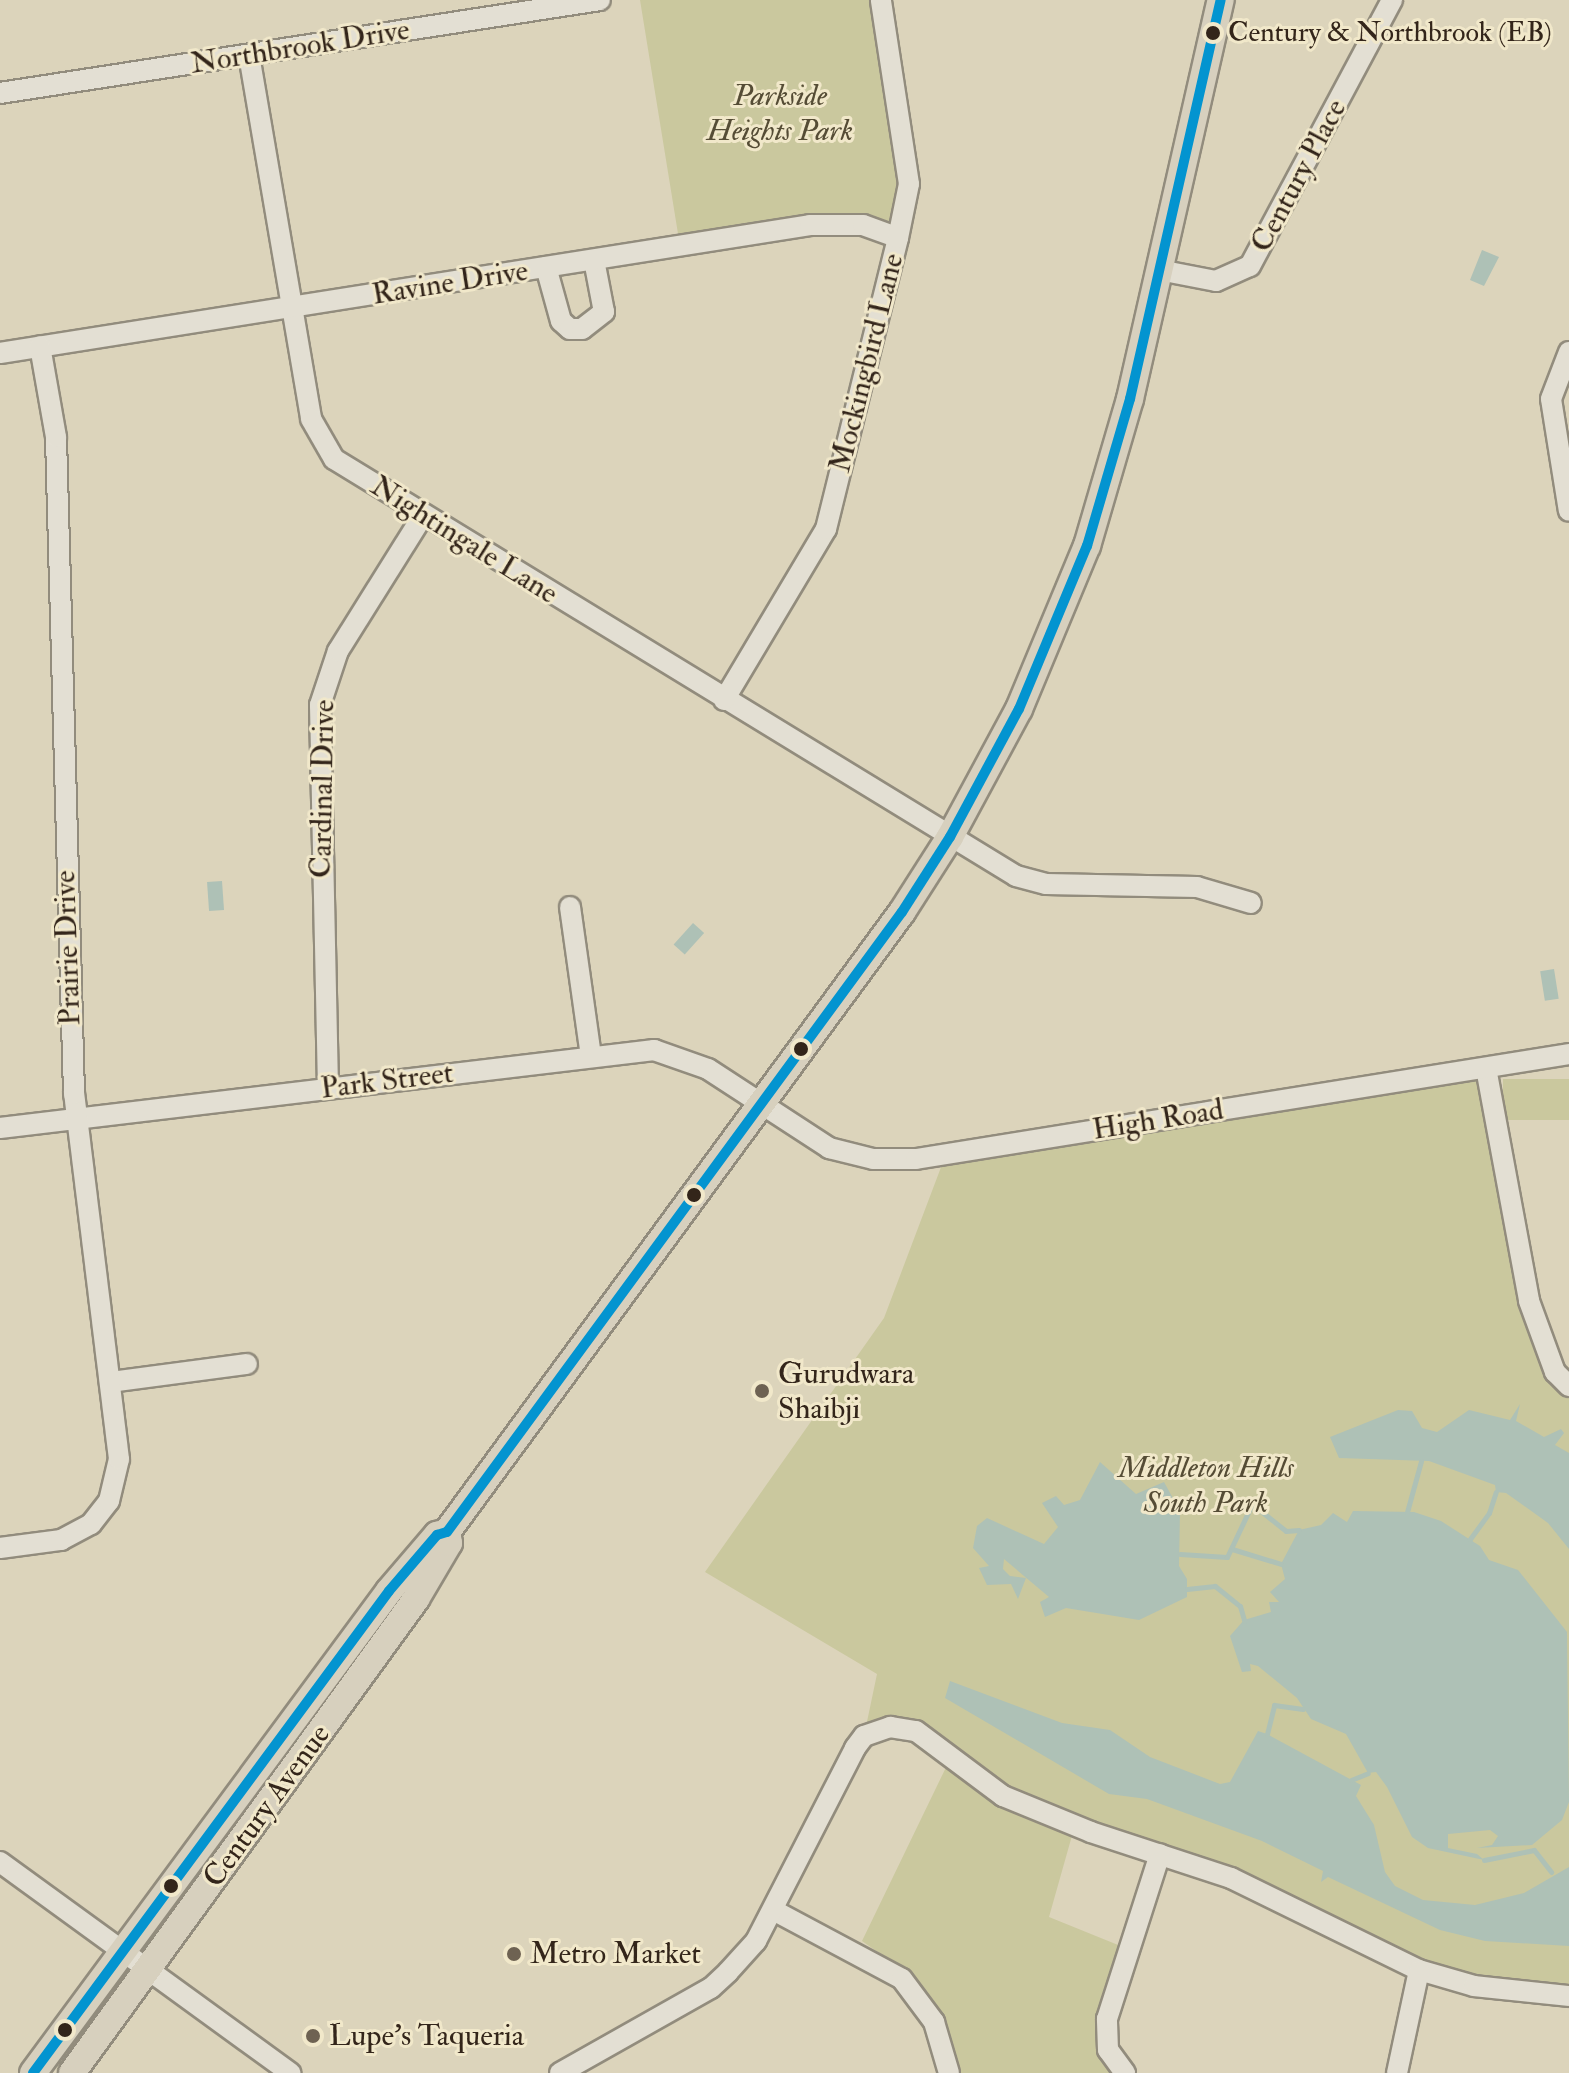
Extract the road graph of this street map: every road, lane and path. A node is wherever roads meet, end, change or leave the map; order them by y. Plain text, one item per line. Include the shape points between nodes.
1 (600, 0) edge
2 (881, 0) edge
3 (1221, 0) edge
4 (1392, 0) edge
5 (249, 55) junction
6 (0, 93) edge
7 (898, 238) junction
8 (594, 260) junction
9 (546, 267) junction
10 (1159, 270) junction
11 (290, 308) junction
12 (40, 346) junction
13 (1569, 352) edge
14 (0, 353) edge
15 (1569, 511) edge
16 (422, 517) junction
17 (724, 700) junction
18 (950, 837) junction
19 (1251, 903) dead end
20 (570, 907) dead end
21 (1569, 1054) edge
22 (591, 1056) junction
23 (1486, 1068) junction
24 (328, 1088) junction
25 (761, 1103) junction
26 (78, 1119) junction
27 (0, 1128) edge
28 (247, 1364) dead end
29 (110, 1382) junction
30 (1569, 1386) edge
31 (447, 1532) junction
32 (0, 1548) edge
33 (1160, 1854) junction
34 (0, 1862) edge
35 (773, 1910) junction
36 (122, 1952) junction
37 (1419, 1970) junction
38 (149, 1972) junction
39 (1569, 1996) edge
40 (33, 2073) edge
41 (72, 2073) edge
42 (290, 2073) edge
43 (560, 2073) edge
44 (949, 2073) edge
45 (1125, 2073) edge
46 (1397, 2073) edge

1 - 5 street, Northbrook Drive
2 - 7 street, Mockingbird Lane via 909,184
3 - 10 main road, Century Avenue
4 - 10 street, Century Place via 1250,266 1216,281
5 - 6 street, Northbrook Drive
5 - 11 street, Nightingale Lane
7 - 8 street, Ravine Drive via 863,225 810,225
7 - 17 street, Mockingbird Lane via 826,529
8 - 9 street, Ravine Drive
8 - 9 street via 604,312 582,329 570,329 561,321
9 - 11 street, Ravine Drive
10 - 18 main road, Century Avenue via 1114,460 1076,575 1019,709
11 - 12 street, Ravine Drive
11 - 16 street, Nightingale Lane via 311,419 323,442 334,459
12 - 14 street, Ravine Drive
12 - 26 street, Prairie Drive via 56,437 67,977
13 - 15 street via 1551,399
16 - 17 street, Nightingale Lane
16 - 24 street, Cardinal Drive via 338,651 320,705
17 - 18 street, Nightingale Lane
18 - 19 street, Nightingale Lane via 1016,876 1046,884 1197,887
18 - 25 main road, Century Avenue via 902,912
20 - 22 street
21 - 23 street, High Road
22 - 24 street, Park Street
22 - 25 street, Park Street via 654,1050 683,1056
23 - 25 street, High Road via 916,1159 853,1157 803,1133
23 - 30 street via 1529,1301 1555,1372
24 - 26 street, Park Street
25 - 31 main road, Century Avenue
26 - 27 street, Park Street
26 - 29 street, Prairie Drive
28 - 29 street
29 - 32 street, Prairie Drive via 118,1472 109,1501 78,1533
31 - 36 main road, Century Avenue via 437,1535 389,1591
31 - 38 main road, Century Avenue via 449,1543 416,1599
33 - 35 street via 1003,1796 916,1731 890,1727 864,1736 855,1748
33 - 37 street via 1231,1878
33 - 45 street via 1107,2019 1108,2050
34 - 36 street
35 - 43 street via 756,1941 711,1988
35 - 44 street via 902,1979 934,2022
36 - 38 street
36 - 40 main road, Century Avenue
37 - 39 street via 1474,1986
37 - 46 street
38 - 41 main road, Century Avenue
38 - 42 street

